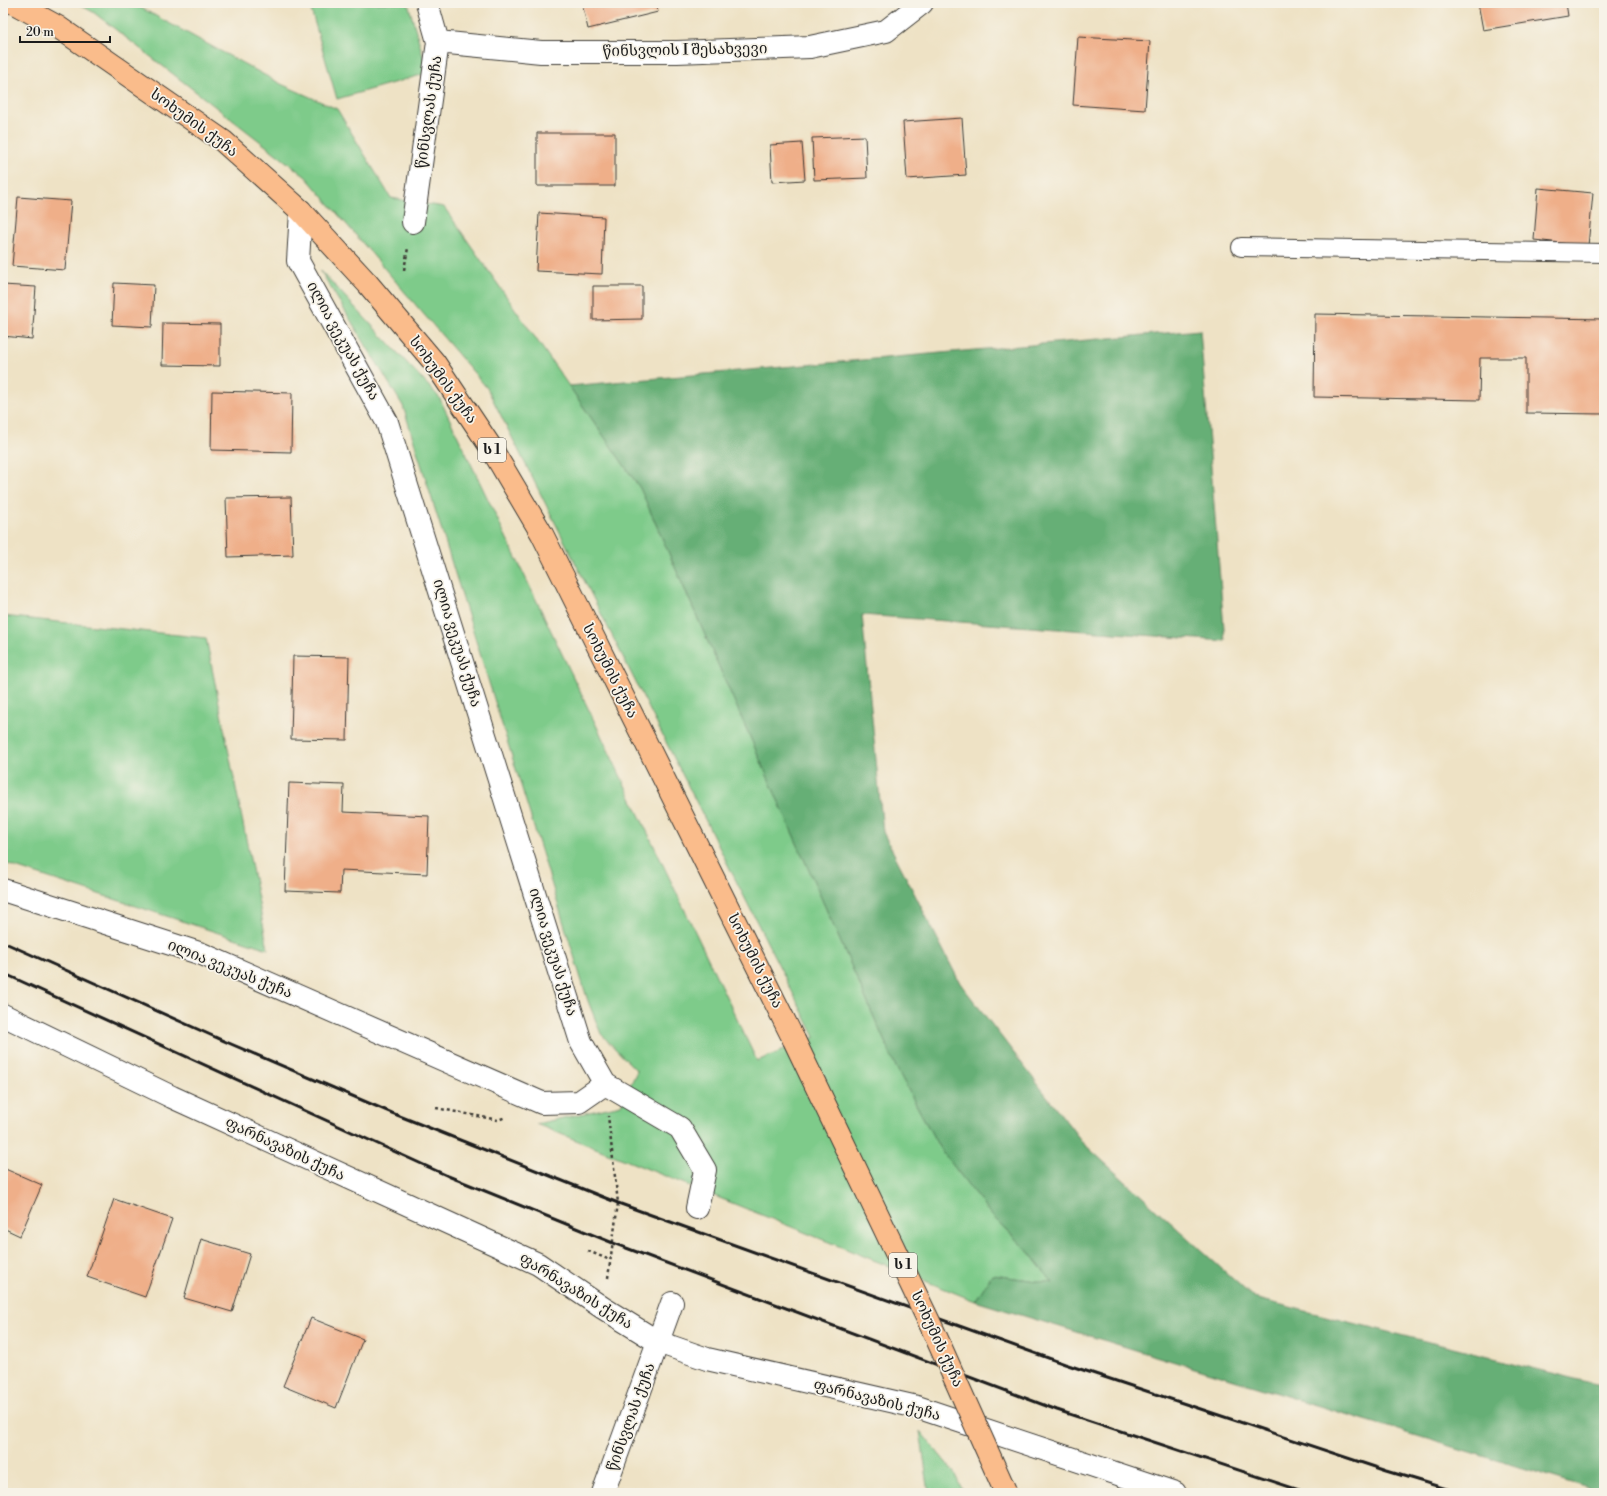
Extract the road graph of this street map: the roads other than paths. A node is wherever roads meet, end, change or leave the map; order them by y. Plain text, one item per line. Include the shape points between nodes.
1 (14, 3) edge
2 (427, 3) edge
3 (922, 3) edge
4 (438, 42) junction
5 (300, 212) junction
6 (413, 222) dead end
7 (1241, 247) dead end
8 (1604, 253) edge
9 (3, 890) edge
10 (3, 1015) edge
11 (604, 1084) junction
12 (697, 1208) dead end
13 (672, 1303) dead end
14 (658, 1342) junction
15 (603, 1493) edge
16 (1006, 1493) edge
17 (1175, 1493) edge

1 - 5 highway, სოხუმის ქუჩა / ს 1 via 58,27 223,141
2 - 4 street, წინსვლას ქუჩა
3 - 4 street, წინსვლის I შესახვევი via 886,31 810,47 677,52 541,52
4 - 6 street, წინსვლას ქუჩა
5 - 11 street, ილია ვეკუას ქუჩა via 298,261 387,422 581,1042
5 - 16 highway, სოხუმის ქუჩა / ს 1, bridge via 368,284 434,362 494,453 542,534 794,1040 934,1330
7 - 8 lane
9 - 11 street, ილია ვეკუას ქუჩა via 202,954 542,1103 579,1102
10 - 14 street, ფარნავაზის ქუჩა via 172,1097 538,1264
11 - 12 street via 680,1128 705,1170
13 - 14 street, წინსვლას ქუჩა
14 - 15 street, წინსვლას ქუჩა
14 - 17 street, ფარნავაზის ქუჩა via 707,1359 917,1408

